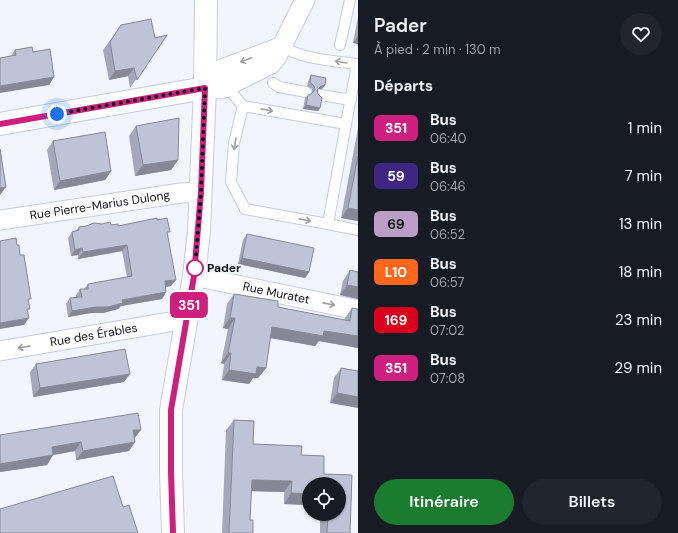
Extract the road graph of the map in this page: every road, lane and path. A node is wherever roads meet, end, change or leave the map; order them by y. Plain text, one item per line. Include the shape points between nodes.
1 (206, 0) edge
2 (305, 0) edge
3 (350, 0) edge
4 (340, 45) dead end
5 (283, 46) junction
6 (358, 64) edge
7 (273, 83) dead end
8 (213, 89) junction
9 (306, 92) dead end
10 (321, 95) edge
11 (351, 100) junction
12 (243, 106) junction
13 (0, 124) edge
14 (346, 124) junction
15 (201, 192) junction
16 (0, 220) edge
17 (328, 224) junction
18 (358, 230) edge
19 (194, 276) junction
20 (358, 310) edge
21 (187, 319) junction
22 (0, 351) edge
23 (173, 533) edge

1 - 8 street
2 - 5 street
3 - 4 lane
6 -> 5 lane via 300,55
5 - 8 street via 222,69
6 - 11 lane
7 - 9 lane via 279,87
8 - 12 lane via 232,93
8 - 13 street
8 - 15 street
10 - 11 lane
11 - 14 lane
12 -> 14 lane
12 -> 17 lane via 234,143 231,182 245,209
14 - 17 lane
15 - 16 street, Rue Pierre-Marius Dulong via 181,192
15 - 19 street
17 - 18 lane
19 -> 20 street, Rue Muratet
19 - 21 street
21 -> 22 street, Rue des Érables
21 - 23 street via 171,410

